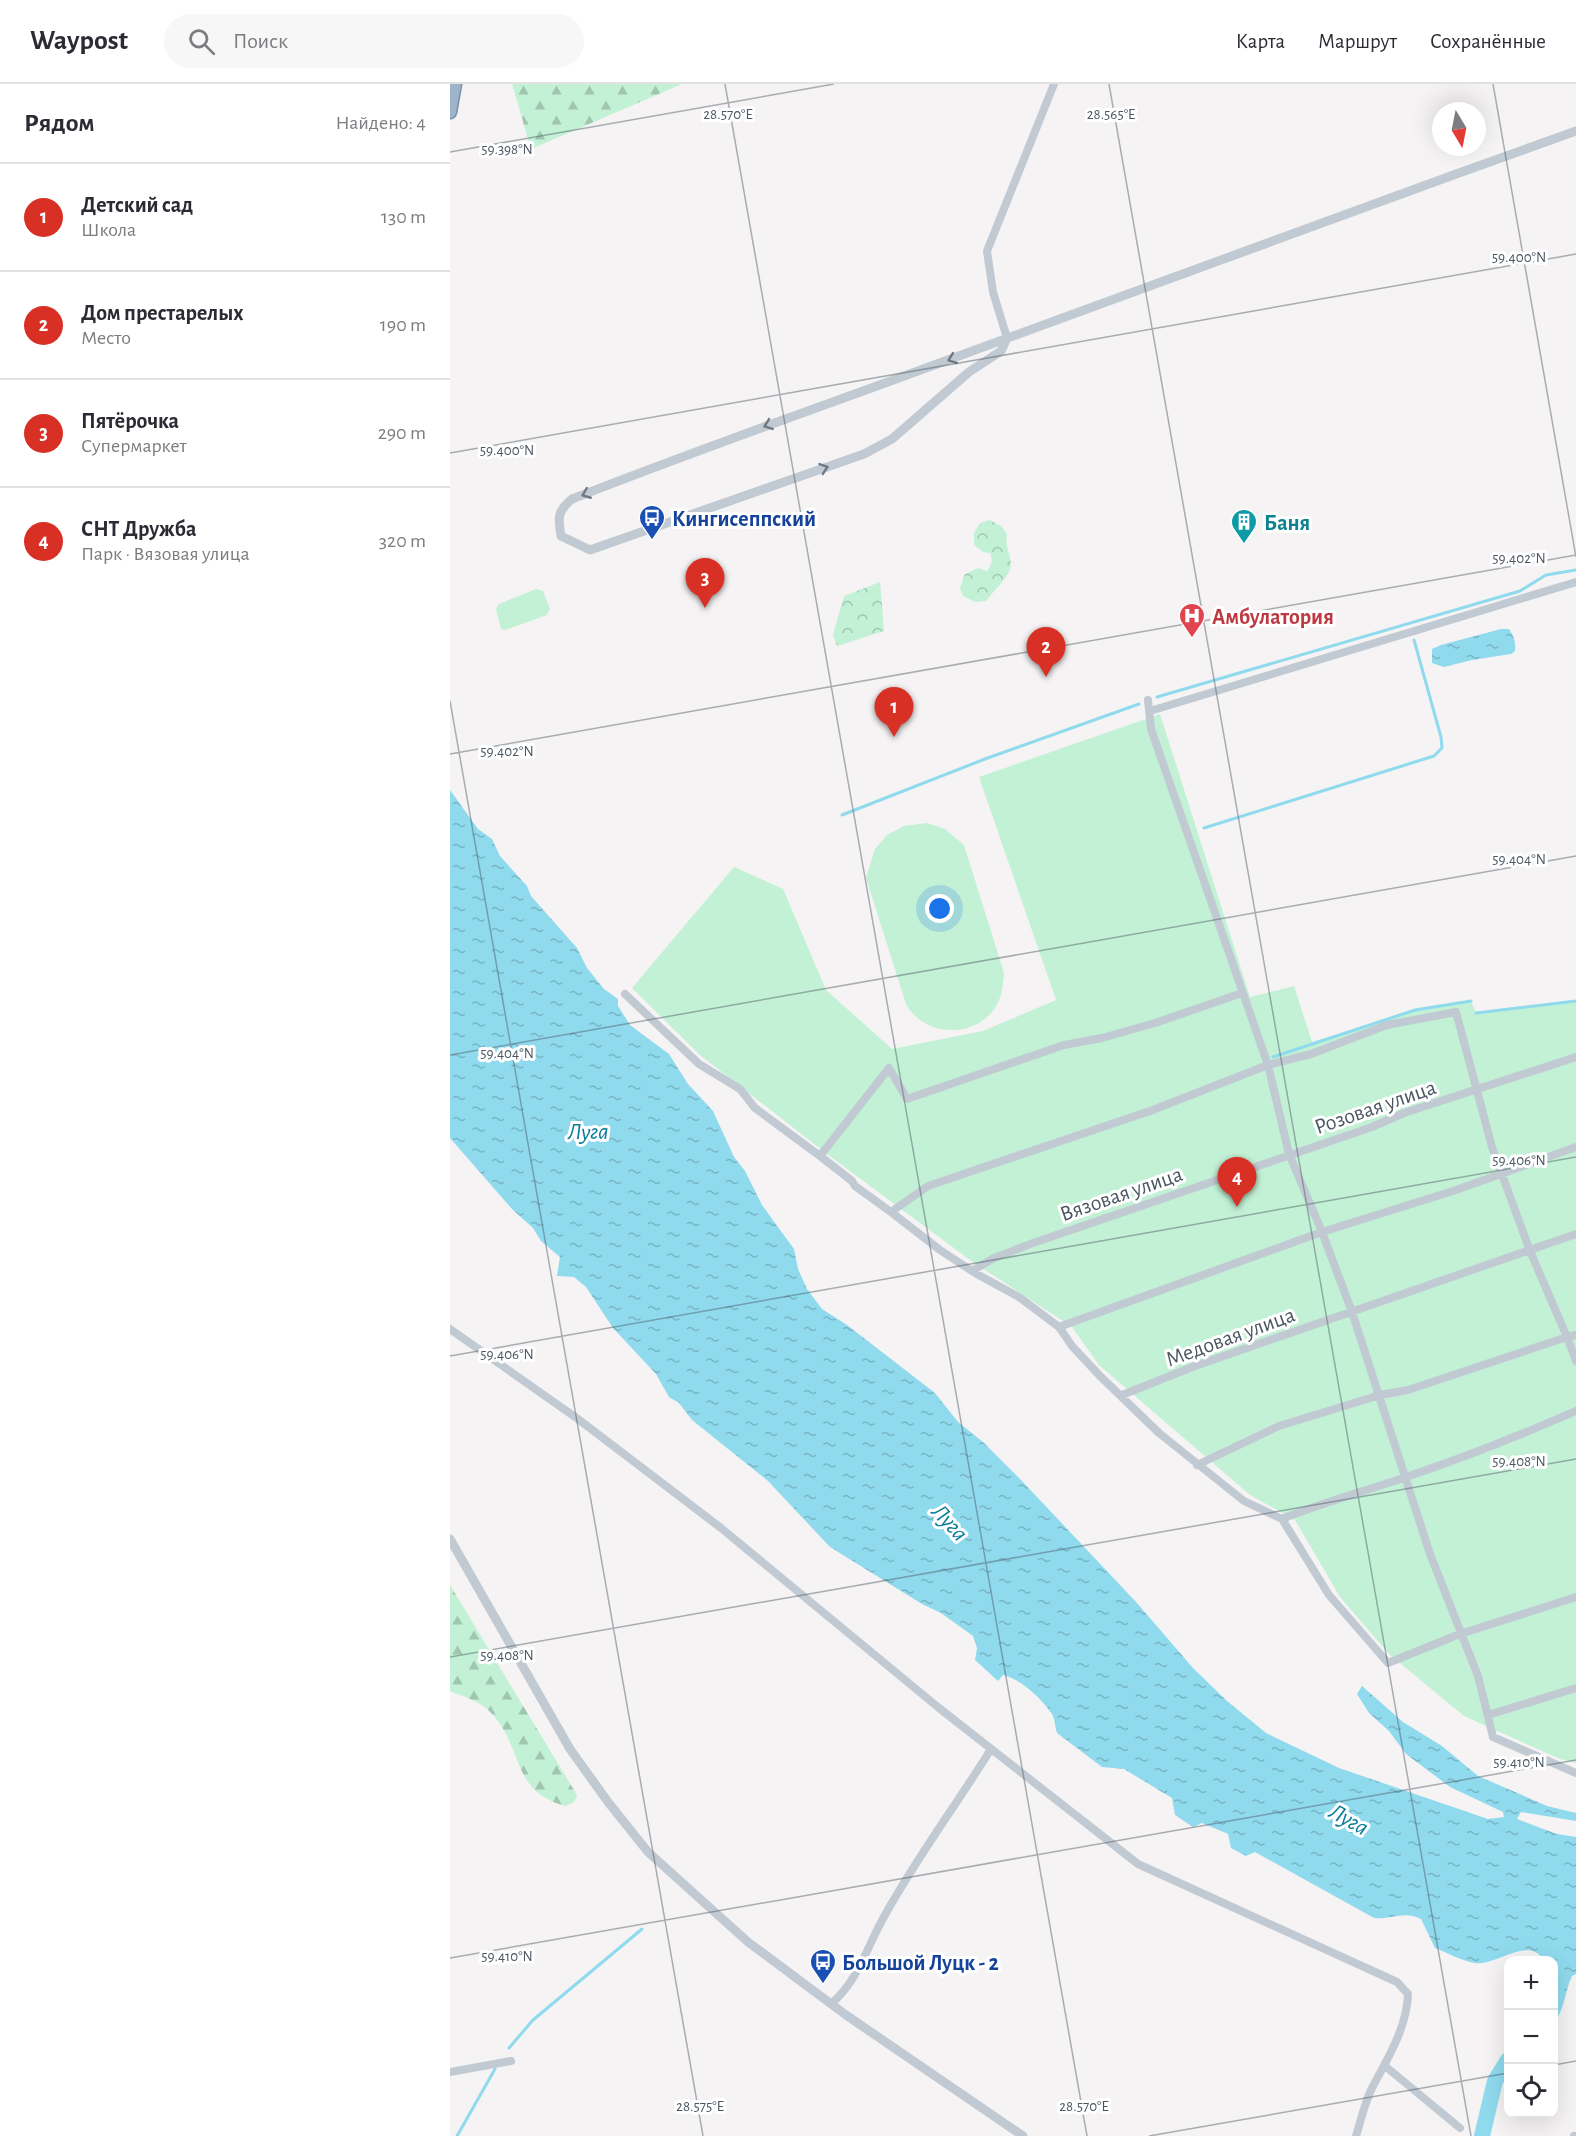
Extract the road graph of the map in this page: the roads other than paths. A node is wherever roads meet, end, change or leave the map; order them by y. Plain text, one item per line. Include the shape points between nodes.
1 (455, 84) edge
2 (1054, 84) edge
3 (450, 112) edge
4 (1576, 131) edge
5 (1006, 338) junction
6 (1576, 582) edge
7 (1148, 700) dead end
8 (1150, 711) junction
9 (1242, 993) junction
10 (625, 994) dead end
11 (1576, 1058) edge
12 (1268, 1065) junction
13 (1477, 1091) junction
14 (1576, 1147) edge
15 (1287, 1155) junction
16 (820, 1156) junction
17 (1502, 1174) junction
18 (891, 1212) junction
19 (1322, 1232) junction
20 (1576, 1234) edge
21 (1530, 1251) junction
22 (972, 1271) junction
23 (1352, 1312) junction
24 (1059, 1327) junction
25 (450, 1329) edge
26 (1576, 1335) edge
27 (1567, 1338) junction
28 (1576, 1361) edge
29 (1122, 1395) junction
30 (1380, 1395) junction
31 (1576, 1411) edge
32 (1197, 1465) junction
33 (1406, 1477) junction
34 (1282, 1519) junction
35 (450, 1539) edge
36 (1576, 1597) edge
37 (1460, 1634) junction
38 (1576, 1688) edge
39 (1488, 1715) junction
40 (991, 1749) junction
41 (1576, 1773) edge
42 (831, 2004) junction
43 (511, 2061) dead end
44 (1385, 2066) junction
45 (450, 2072) edge
46 (1460, 2128) dead end
47 (1023, 2136) edge
48 (1356, 2136) edge

1 - 3 highway
2 - 5 street via 987,251
4 - 5 street
5 -> 5 street via 572,499 557,516 561,536 590,550 864,454 892,439 969,372 1001,351
6 - 8 street
7 - 8 street
8 - 9 street via 1151,729
9 - 12 street
9 - 16 street via 1155,1023 1064,1045 907,1099 889,1068
10 - 16 street via 699,1064 740,1089 755,1108
11 - 13 street, Розовая улица
12 - 13 street via 1311,1054 1388,1025 1456,1012
12 - 15 street
12 - 18 street via 1150,1111 928,1186
13 - 15 street, Розовая улица
13 - 17 street
14 - 17 street
15 - 19 street
15 - 22 street, Вязовая улица via 1033,1243
16 - 18 street
17 - 19 street
17 - 21 street
18 - 22 street
19 - 23 street
19 - 24 street
20 - 21 street, Медовая улица
21 - 23 street, Медовая улица
21 - 27 street
22 - 24 street via 1019,1297
23 - 29 street, Медовая улица
23 - 30 street
24 - 29 street via 1072,1346
25 - 40 street via 578,1419 721,1528
26 - 27 street
27 - 28 street
27 - 30 street via 1408,1390
29 - 32 street
30 - 32 street via 1279,1426
30 - 33 street
31 - 33 street
32 - 34 street via 1244,1502
33 - 34 street
33 - 37 street
34 - 37 street via 1329,1595 1388,1663
35 - 42 street via 570,1749 648,1852 748,1942
36 - 37 street
37 - 39 street via 1478,1676
38 - 39 street
39 - 41 street via 1493,1737
40 - 42 street via 883,1916 865,1958 844,1992
40 - 44 street via 1138,1864 1396,1982 1408,1994 1408,2008
42 - 47 street
43 - 45 street
44 - 46 street
44 - 48 street via 1372,2088

